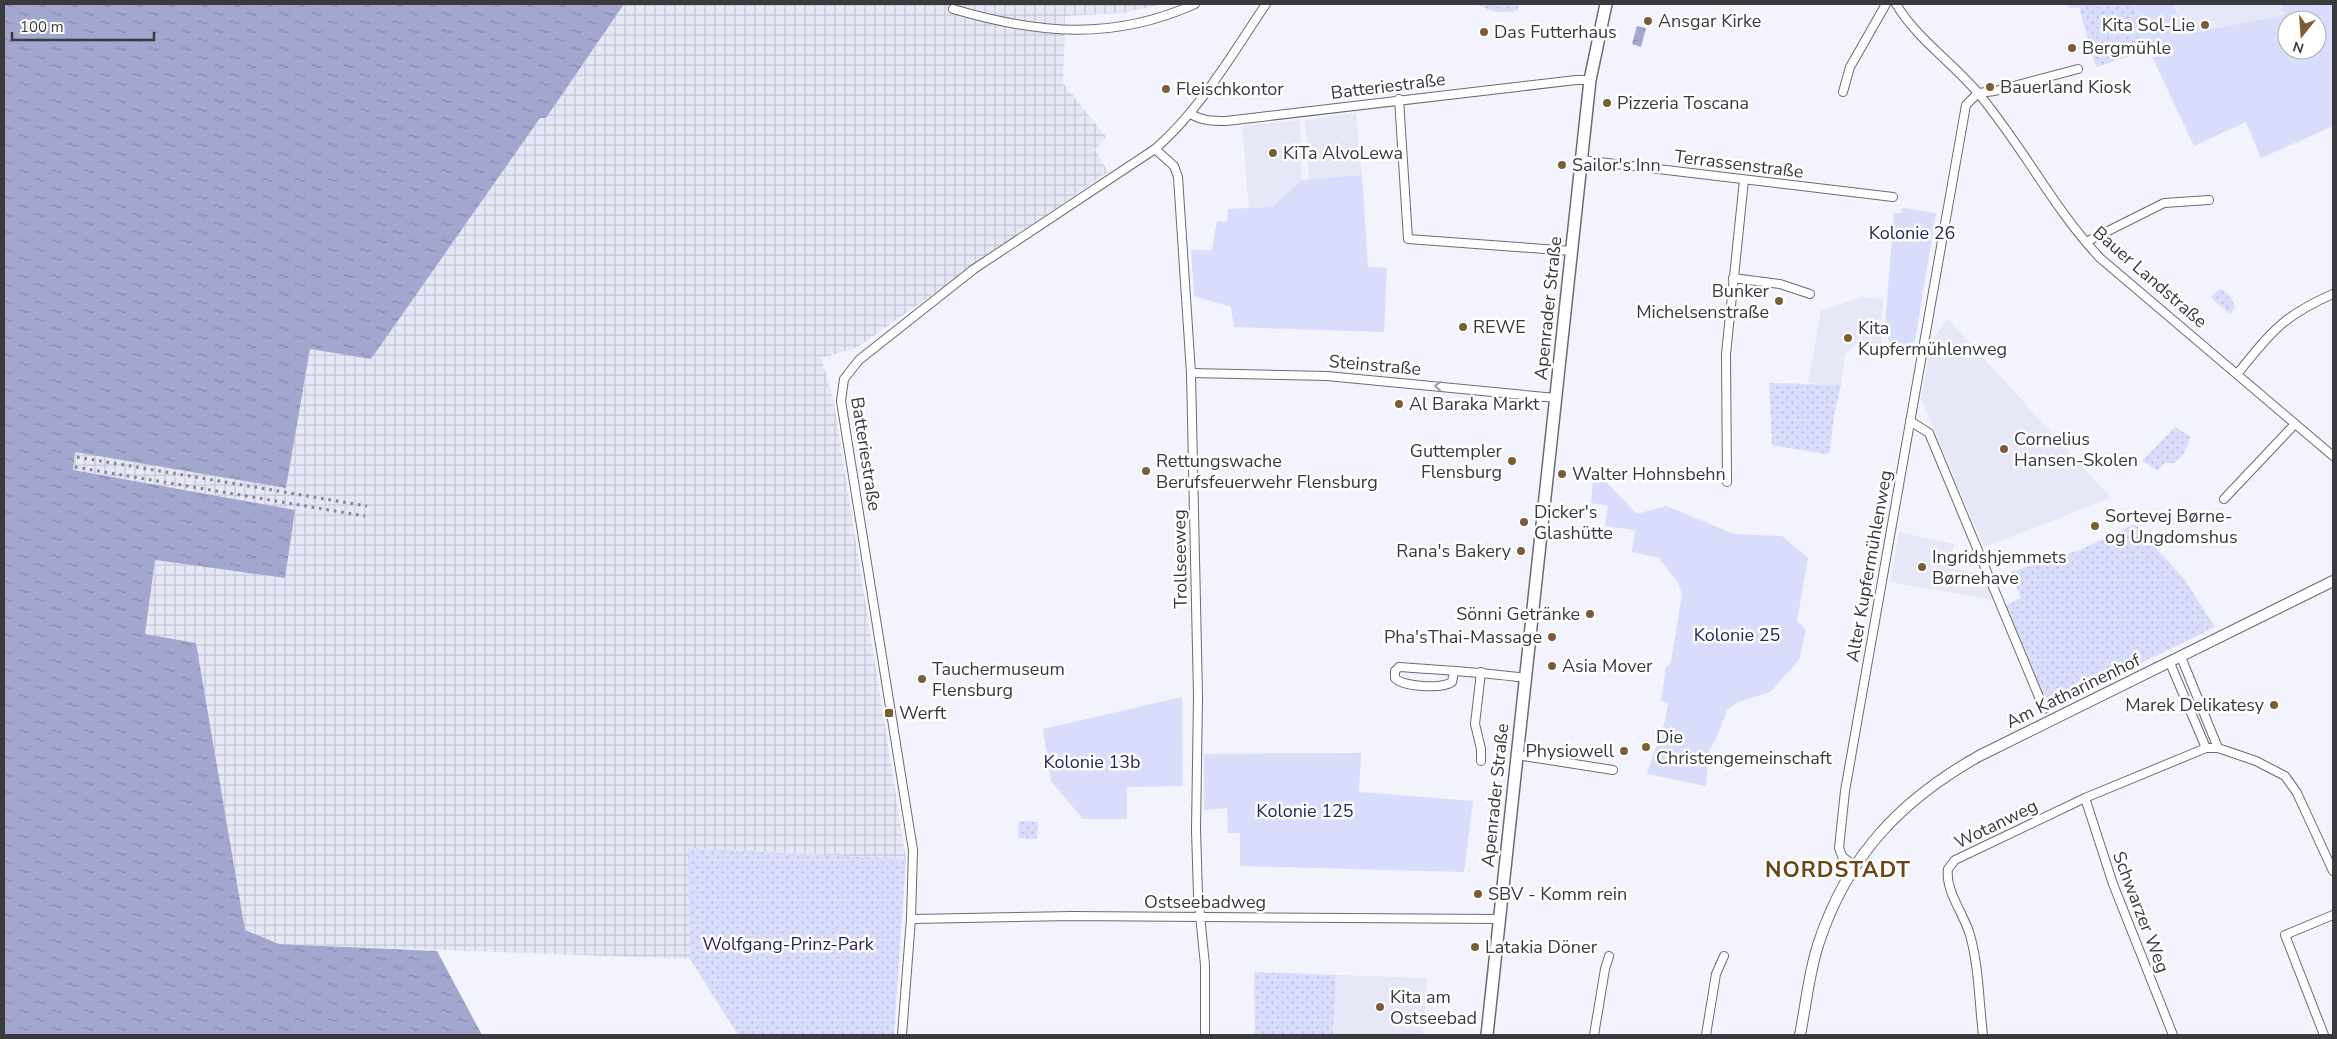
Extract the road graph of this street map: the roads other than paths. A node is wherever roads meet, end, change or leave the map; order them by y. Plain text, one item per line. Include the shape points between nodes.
1 (1195, 4) edge
2 (1266, 4) edge
3 (1606, 4) edge
4 (1886, 4) edge
5 (1896, 4) edge
6 (953, 9) dead end
7 (2078, 68) dead end
8 (1590, 80) junction
9 (1843, 92) dead end
10 (1978, 92) junction
11 (1400, 99) junction
12 (1190, 114) junction
13 (1155, 149) junction
14 (1582, 160) junction
15 (1744, 180) junction
16 (1893, 198) dead end
17 (2209, 200) dead end
18 (2086, 242) junction
19 (1572, 252) junction
20 (1733, 278) junction
21 (1810, 294) dead end
22 (2333, 294) edge
23 (1191, 373) junction
24 (2238, 374) junction
25 (1556, 398) junction
26 (1910, 421) junction
27 (2295, 424) junction
28 (2333, 456) edge
29 (1727, 482) dead end
30 (2224, 499) dead end
31 (2333, 581) edge
32 (2181, 657) junction
33 (2170, 663) junction
34 (1454, 670) junction
35 (1481, 672) junction
36 (1525, 678) junction
37 (2044, 709) dead end
38 (2206, 748) junction
39 (2218, 748) junction
40 (1517, 755) junction
41 (1480, 761) dead end
42 (1613, 770) dead end
43 (2085, 798) junction
44 (1855, 867) junction
45 (2333, 870) edge
46 (2333, 915) edge
47 (1202, 917) junction
48 (911, 919) junction
49 (1499, 919) junction
50 (1609, 956) dead end
51 (1724, 956) dead end
52 (902, 1035) edge
53 (1205, 1035) edge
54 (1486, 1035) edge
55 (1594, 1035) edge
56 (1706, 1035) edge
57 (1800, 1035) edge
58 (1983, 1035) edge
59 (2173, 1035) edge
60 (2324, 1035) edge

1 - 6 street via 1126,26 1059,31 1021,26
2 - 12 street, Batteriestraße
3 - 8 main road, Apenrader Straße
4 - 9 street via 1850,67
5 - 10 street, Bauer Landstraße via 1910,24
7 - 10 street via 1995,91
8 - 11 street, Batteriestraße
8 - 14 main road, Apenrader Straße
10 - 18 street, Bauer Landstraße
10 - 26 street, Alter Kupfermühlenweg via 1966,105
11 - 12 street, Batteriestraße via 1218,121 1200,120
11 - 19 street via 1408,239
12 - 13 street, Batteriestraße
13 - 23 street, Trollseeweg via 1174,166 1178,177
13 - 48 street, Batteriestraße via 960,279 859,360 844,379 841,401 913,850
14 - 15 street, Terrassenstraße
14 - 19 main road, Apenrader Straße
15 - 16 street, Terrassenstraße
15 - 20 street
17 - 18 street via 2164,203
18 - 24 street, Bauer Landstraße via 2100,258
19 - 25 main road, Apenrader Straße
20 - 21 street via 1780,284
20 - 29 street via 1726,354
22 - 24 street via 2281,323
25 -> 23 street, Steinstraße via 1302,374
23 - 47 street, Trollseeweg via 1198,696 1196,830
24 - 27 street, Bauer Landstraße
25 - 36 main road, Apenrader Straße
26 - 37 street via 1929,433
26 - 44 street, Alter Kupfermühlenweg via 1843,808 1839,848 1842,856
27 - 28 street, Bauer Landstraße
27 - 30 street
31 - 32 street, Am Katharinenhof
32 - 33 street, Am Katharinenhof
32 - 39 street
33 - 38 street
33 - 44 street, Am Katharinenhof via 1947,774 1911,801 1877,836
34 - 34 street via 1399,667 1395,678 1402,684 1443,686 1452,682
34 - 35 street
35 - 36 street
35 - 41 street, Apenrader Straße via 1475,724 1481,749
36 - 40 main road, Apenrader Straße
38 - 39 street, Wotanweg
38 - 43 street, Wotanweg
39 - 45 street, Wotanweg via 2271,767 2285,776 2297,792
40 - 42 street
40 - 49 main road, Apenrader Straße
43 - 58 street, Wotanweg via 1955,860 1948,869 1949,882 1972,943
43 - 59 street, Schwarzer Weg via 2113,884
44 - 57 street via 1831,910 1818,943
46 - 60 street via 2285,935
47 - 48 street, Ostseebadweg
47 - 49 street, Ostseebadweg
47 - 53 street, Trollseeweg
48 - 52 street, Batteriestraße
49 - 54 main road, Apenrader Straße
50 - 55 street
51 - 56 street via 1716,974

